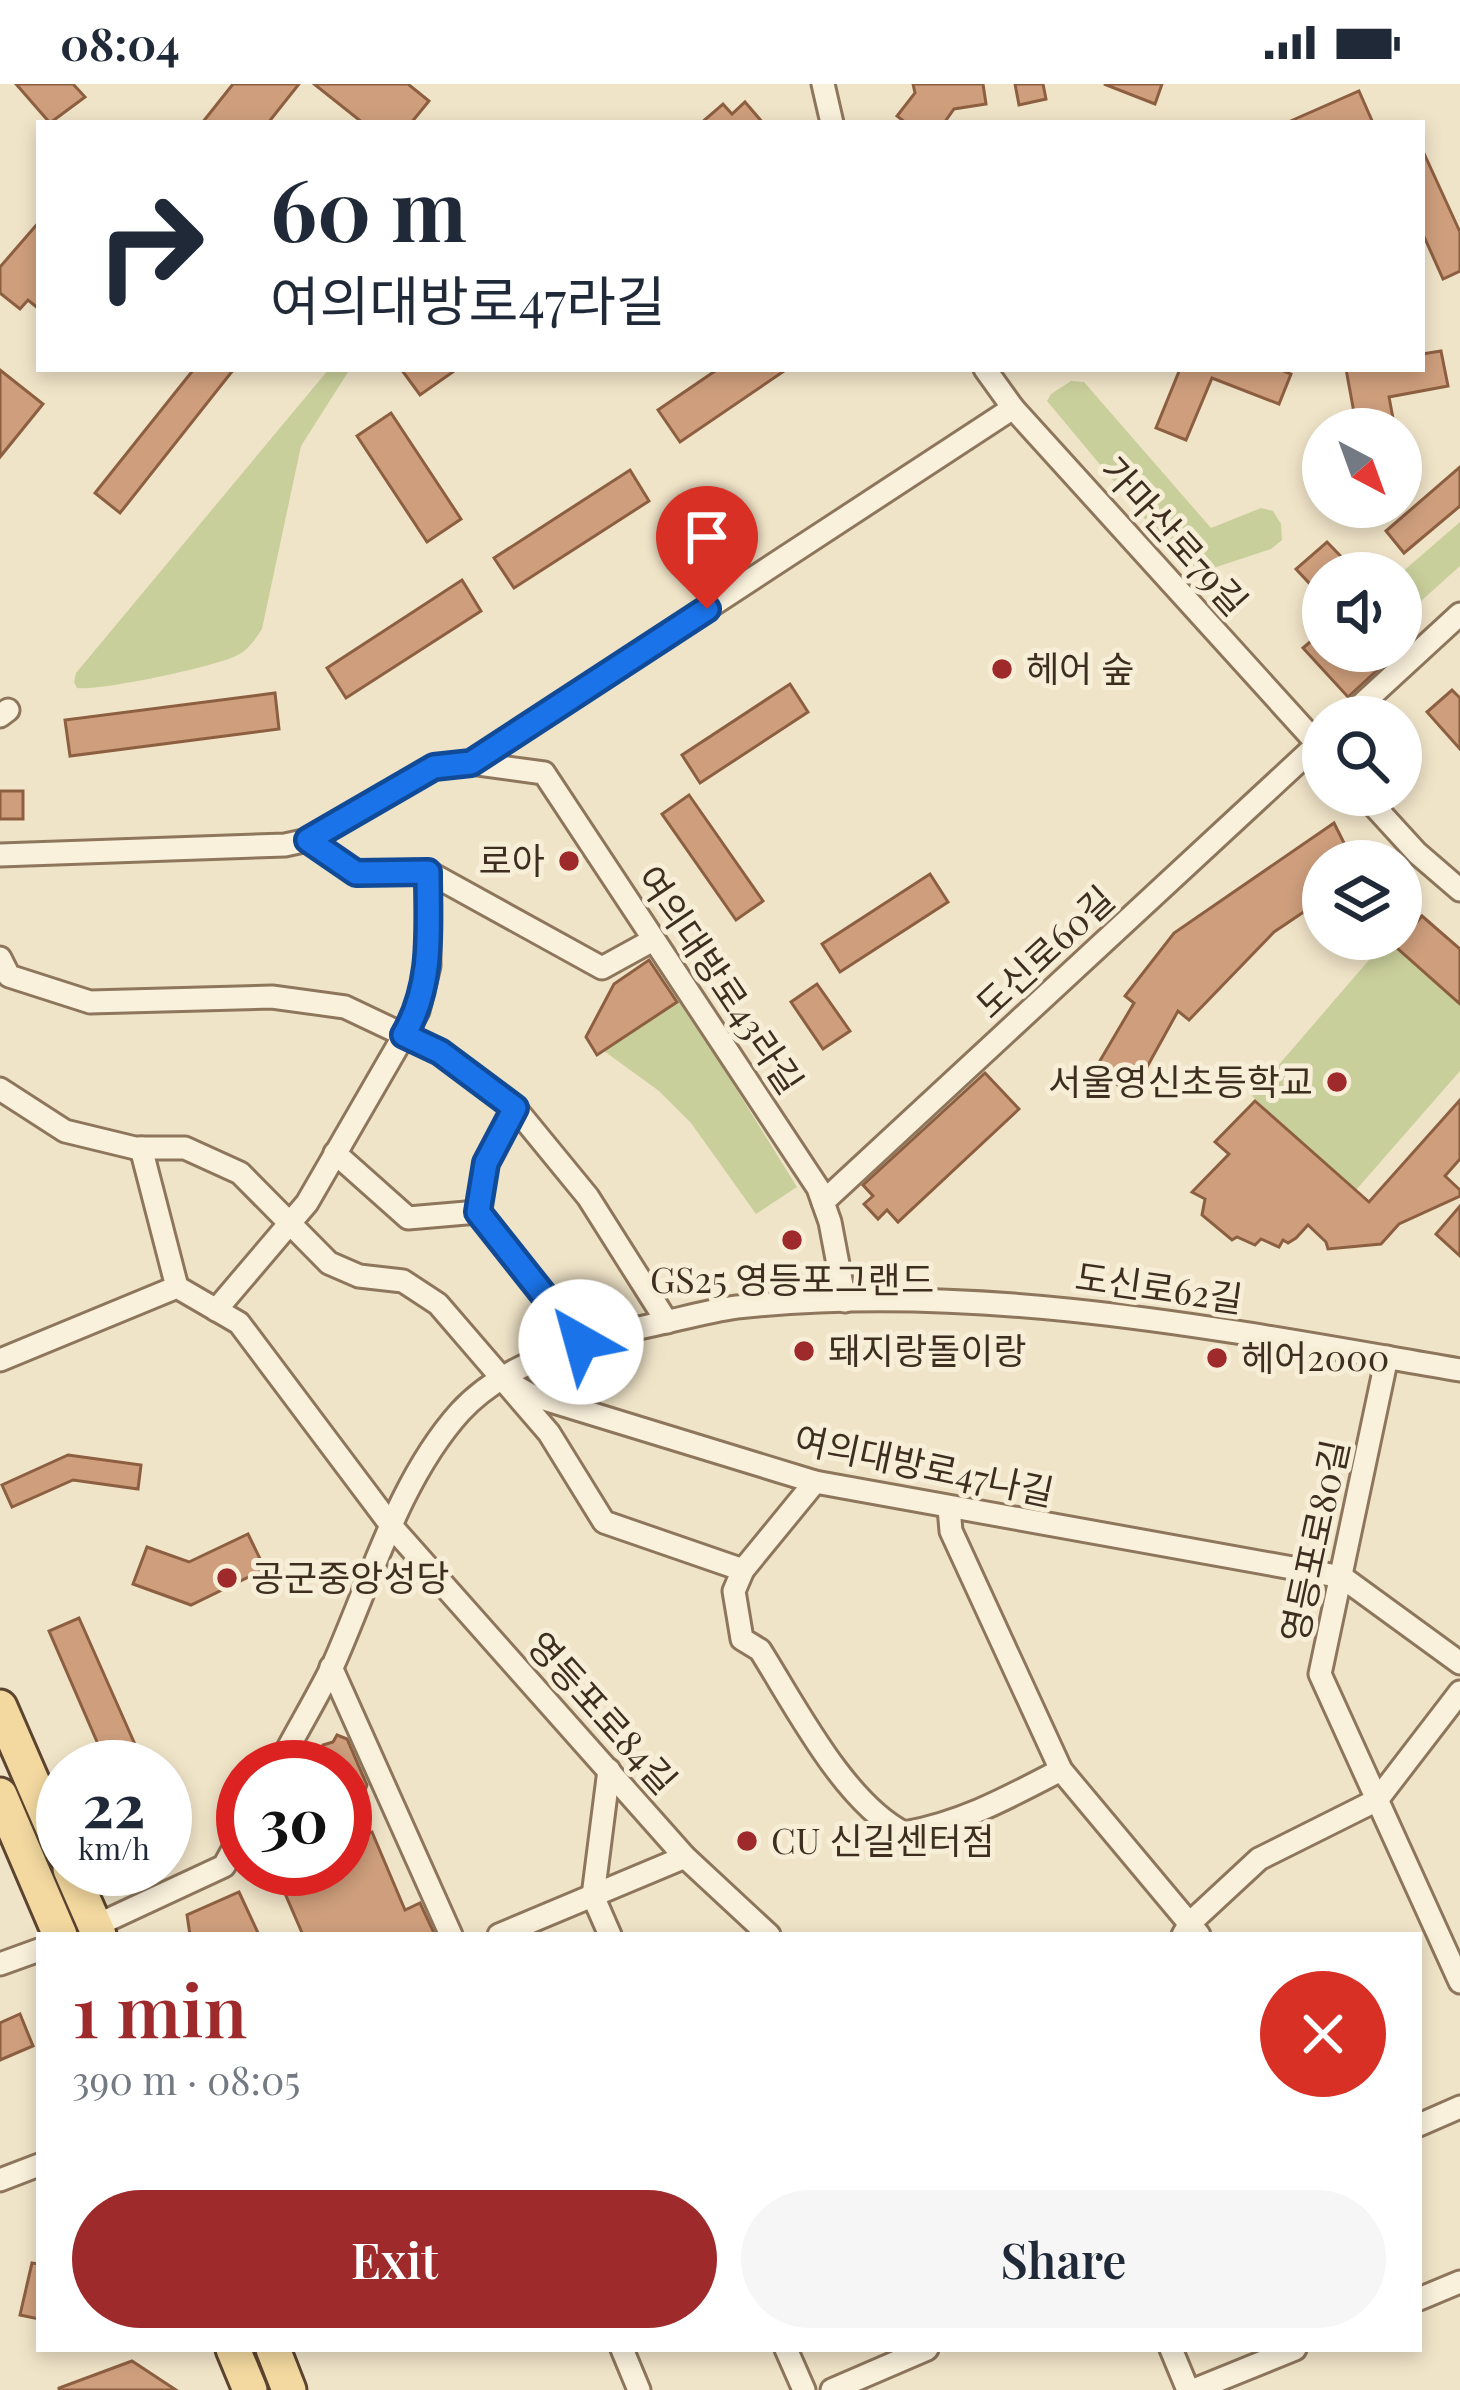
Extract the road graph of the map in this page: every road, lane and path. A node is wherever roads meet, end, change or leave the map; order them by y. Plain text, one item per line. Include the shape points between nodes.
1 (823, 84) edge
2 (831, 120) edge
3 (987, 372) edge
4 (1013, 407) junction
5 (1452, 622) edge
6 (1460, 648) edge
7 (1371, 696) edge
8 (1302, 727) edge
9 (1302, 762) edge
10 (471, 763) junction
11 (1383, 816) edge
12 (308, 840) junction
13 (0, 855) edge
14 (428, 872) junction
15 (1460, 890) edge
16 (653, 940) junction
17 (3, 977) edge
18 (404, 1035) junction
19 (0, 1089) edge
20 (515, 1108) junction
21 (141, 1148) junction
22 (335, 1153) junction
23 (823, 1202) junction
24 (478, 1212) junction
25 (290, 1224) junction
26 (177, 1287) junction
27 (845, 1301) junction
28 (216, 1310) junction
29 (667, 1322) junction
30 (581, 1342) junction
31 (1, 1356) edge
32 (1387, 1358) junction
33 (1460, 1370) edge
34 (503, 1379) junction
35 (815, 1481) junction
36 (950, 1508) junction
37 (393, 1528) junction
38 (743, 1570) junction
39 (1342, 1576) junction
40 (1460, 1663) edge
41 (332, 1667) junction
42 (1460, 1692) edge
43 (0, 1707) edge
44 (293, 1740) edge
45 (609, 1770) junction
46 (1060, 1770) junction
47 (36, 1790) edge
48 (0, 1795) edge
49 (1377, 1800) junction
50 (685, 1857) junction
51 (216, 1870) edge
52 (593, 1895) junction
53 (82, 1896) edge
54 (97, 1931) edge
55 (1191, 1931) edge
56 (59, 1932) edge
57 (450, 1932) edge
58 (506, 1932) edge
59 (609, 1932) edge
60 (766, 1932) edge
61 (36, 1951) edge
62 (0, 1964) edge
63 (1460, 1982) edge
64 (1460, 2107) edge
65 (1422, 2124) edge
66 (36, 2165) edge
67 (0, 2180) edge
68 (1460, 2282) edge
69 (1422, 2298) edge
70 (234, 2352) edge
71 (274, 2352) edge
72 (623, 2352) edge
73 (788, 2352) edge
74 (920, 2352) edge
75 (1172, 2352) edge
76 (1287, 2352) edge
77 (250, 2390) edge
78 (289, 2390) edge
79 (639, 2390) edge
80 (804, 2390) edge
81 (832, 2390) edge
82 (1191, 2390) edge

1 - 2 street
3 - 4 street, 가마산로79길
4 - 8 street, 가마산로79길
4 - 10 street
5 - 6 street
5 - 7 street
9 - 23 street, 도신로60길
10 - 12 street via 434,767
10 - 16 street, 여의대방로43라길 via 544,773
11 - 15 street
12 - 13 street
12 - 14 street via 356,873
14 - 16 street via 602,968
14 - 18 street via 429,966
16 - 23 street, 여의대방로43라길
17 - 18 street via 90,1002 272,997 345,1007
18 - 20 street
18 - 22 street
19 - 21 street via 65,1131
20 - 24 street via 486,1163
20 - 29 street via 588,1197
21 - 25 street via 185,1148 240,1173
21 - 26 street
22 - 24 street via 408,1218
22 - 25 street
23 - 27 street, 여의대방로43라길
24 - 30 street
25 - 28 street
25 - 34 street via 329,1263 403,1281 438,1304
26 - 28 street, 영등포로84길
26 - 31 street
27 - 29 street, 도신로62길 via 734,1308
27 - 32 street, 도신로62길 via 1040,1304
28 - 37 street, 영등포로84길 via 239,1323
29 - 30 street, 도신로62길
30 - 34 street, 도신로62길
32 - 33 street, 도신로62길
32 - 39 street, 영등포로80길
34 - 35 street, 여의대방로47나길 via 531,1395
34 - 37 street, 도신로62길 via 462,1409 422,1465
34 - 38 street via 549,1433 604,1522
35 - 36 street, 여의대방로47나길
35 - 38 street
36 - 39 street, 여의대방로47나길
36 - 46 street via 951,1531
37 - 41 street, 도신로62길
37 - 45 street, 영등포로84길
38 - 46 street via 734,1591 742,1639 760,1650 838,1769 888,1825 904,1833 967,1818
39 - 40 street
39 - 49 street, 영등포로80길 via 1320,1674
41 - 44 street, 도신로62길
41 - 57 street
42 - 49 street
43 - 47 main road
45 - 50 street, 영등포로84길
45 - 52 street
46 - 55 street
48 - 56 main road
49 - 55 street via 1258,1859
49 - 63 street, 영등포로80길
50 - 52 street
50 - 60 street, 영등포로84길
51 - 54 street
52 - 58 street
52 - 59 street
53 - 54 main road
61 - 62 street
64 - 65 street
66 - 67 street
68 - 69 street
70 - 77 main road
71 - 78 main road
72 - 79 street
73 - 80 street
74 - 81 street
75 - 82 street
76 - 82 street

